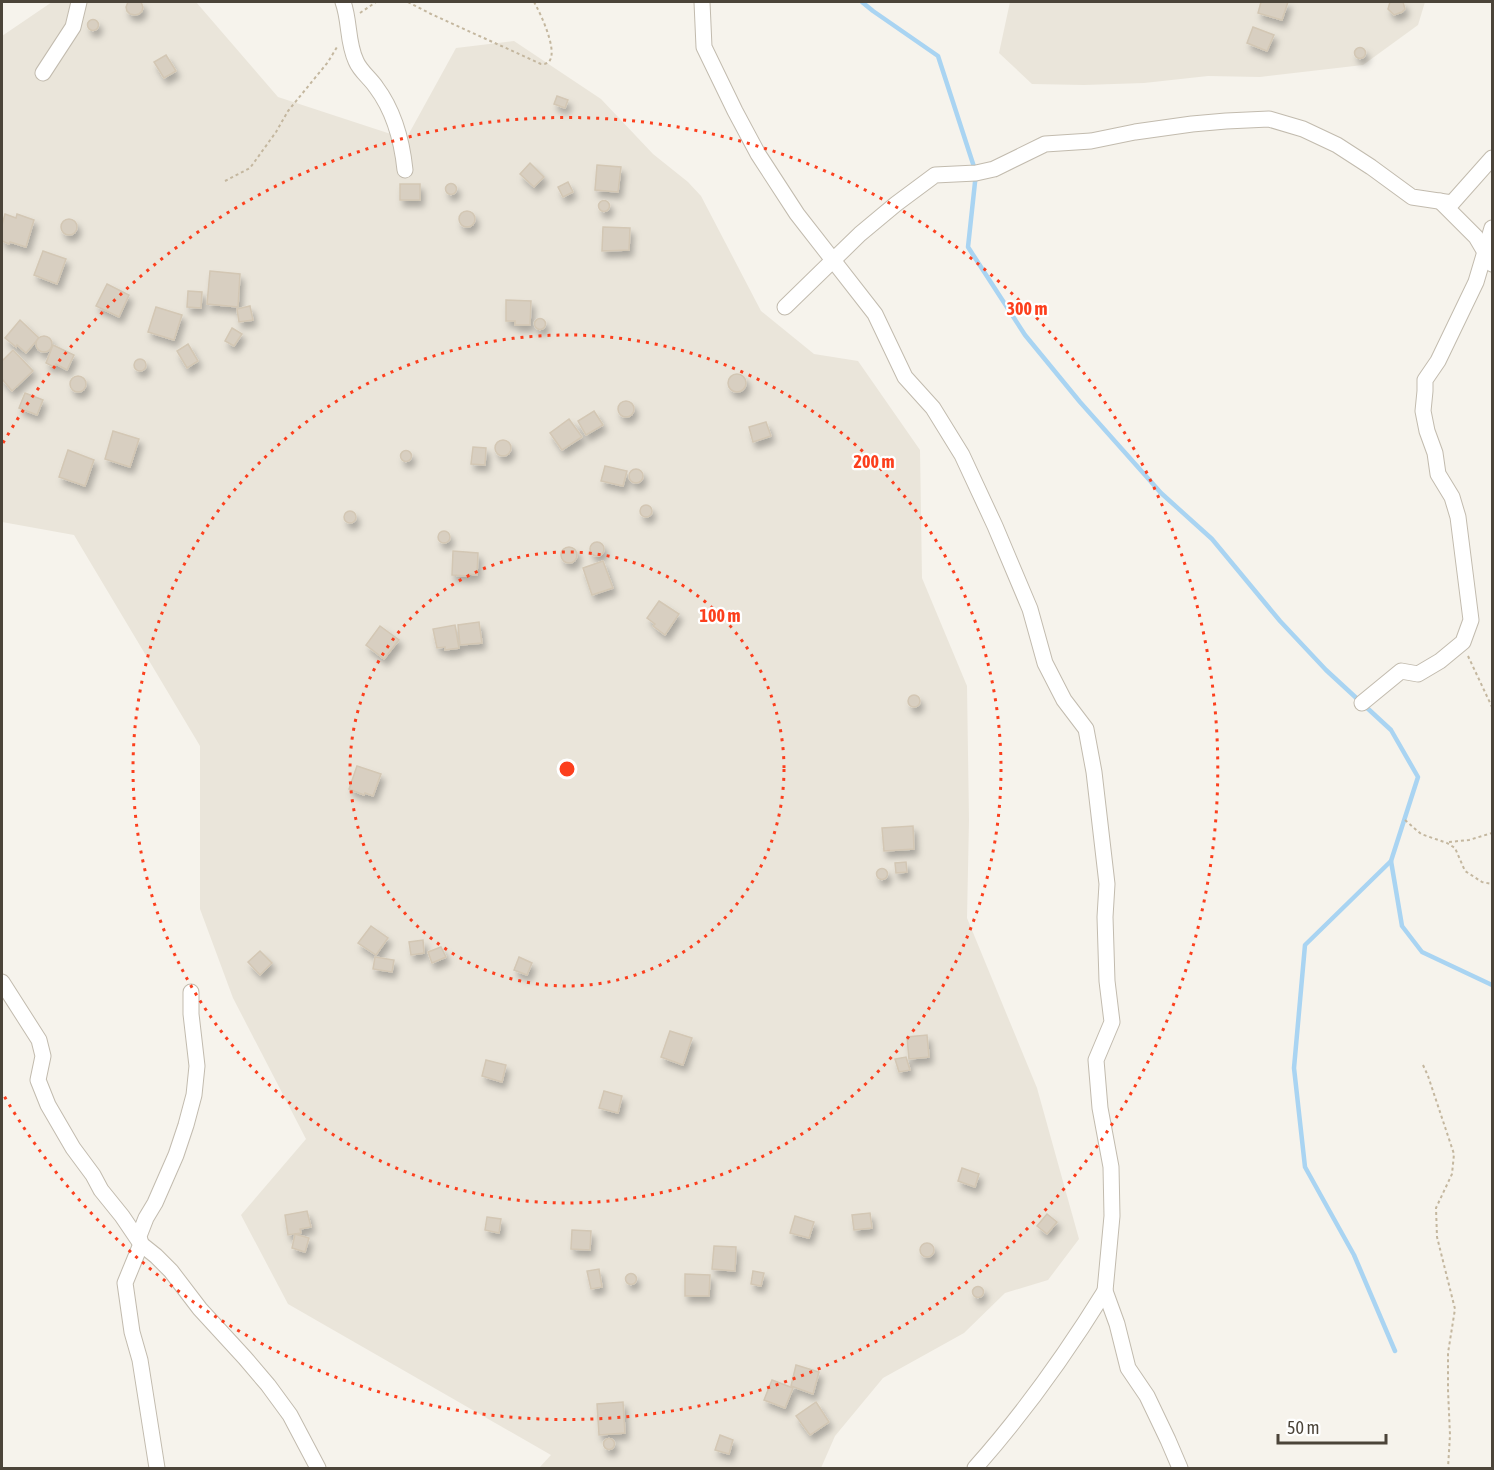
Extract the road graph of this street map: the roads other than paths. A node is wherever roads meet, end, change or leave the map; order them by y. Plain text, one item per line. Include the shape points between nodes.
1 (79, 2) edge
2 (343, 2) edge
3 (702, 2) edge
4 (44, 73) dead end
5 (1492, 158) edge
6 (405, 170) dead end
7 (1440, 201) junction
8 (1492, 228) edge
9 (1489, 257) edge
10 (834, 260) junction
11 (784, 307) dead end
12 (1362, 703) dead end
13 (2, 982) edge
14 (191, 992) dead end
15 (141, 1244) junction
16 (1105, 1292) junction
17 (157, 1468) edge
18 (318, 1468) edge
19 (975, 1468) edge
20 (1180, 1468) edge

1 - 4 street via 73,27
2 - 6 street via 351,50 391,112
3 - 10 street via 704,47 735,111 797,214
5 - 7 street via 1452,203
7 - 9 street via 1476,237
7 - 10 street via 1412,196 1337,145 1303,129 1269,119 1226,121 1045,144 994,169 935,176 896,204
8 - 9 street
9 - 12 street via 1425,380 1423,411 1438,474 1458,517 1471,620 1463,642 1440,661 1418,674 1401,671
10 - 11 street
10 - 16 street via 875,314 906,377 933,408 962,455 1030,609 1045,663 1064,700 1086,729 1107,884 1107,981 1112,1022 1096,1060 1111,1167 1112,1216
13 - 15 street via 39,1040 43,1056 38,1080 48,1105 101,1190
14 - 15 street via 197,1066 194,1095 176,1155 142,1227
15 - 17 street via 125,1283
15 - 18 street via 171,1271 268,1385 290,1415
16 - 19 street via 1025,1409
16 - 20 street via 1128,1368 1147,1396

